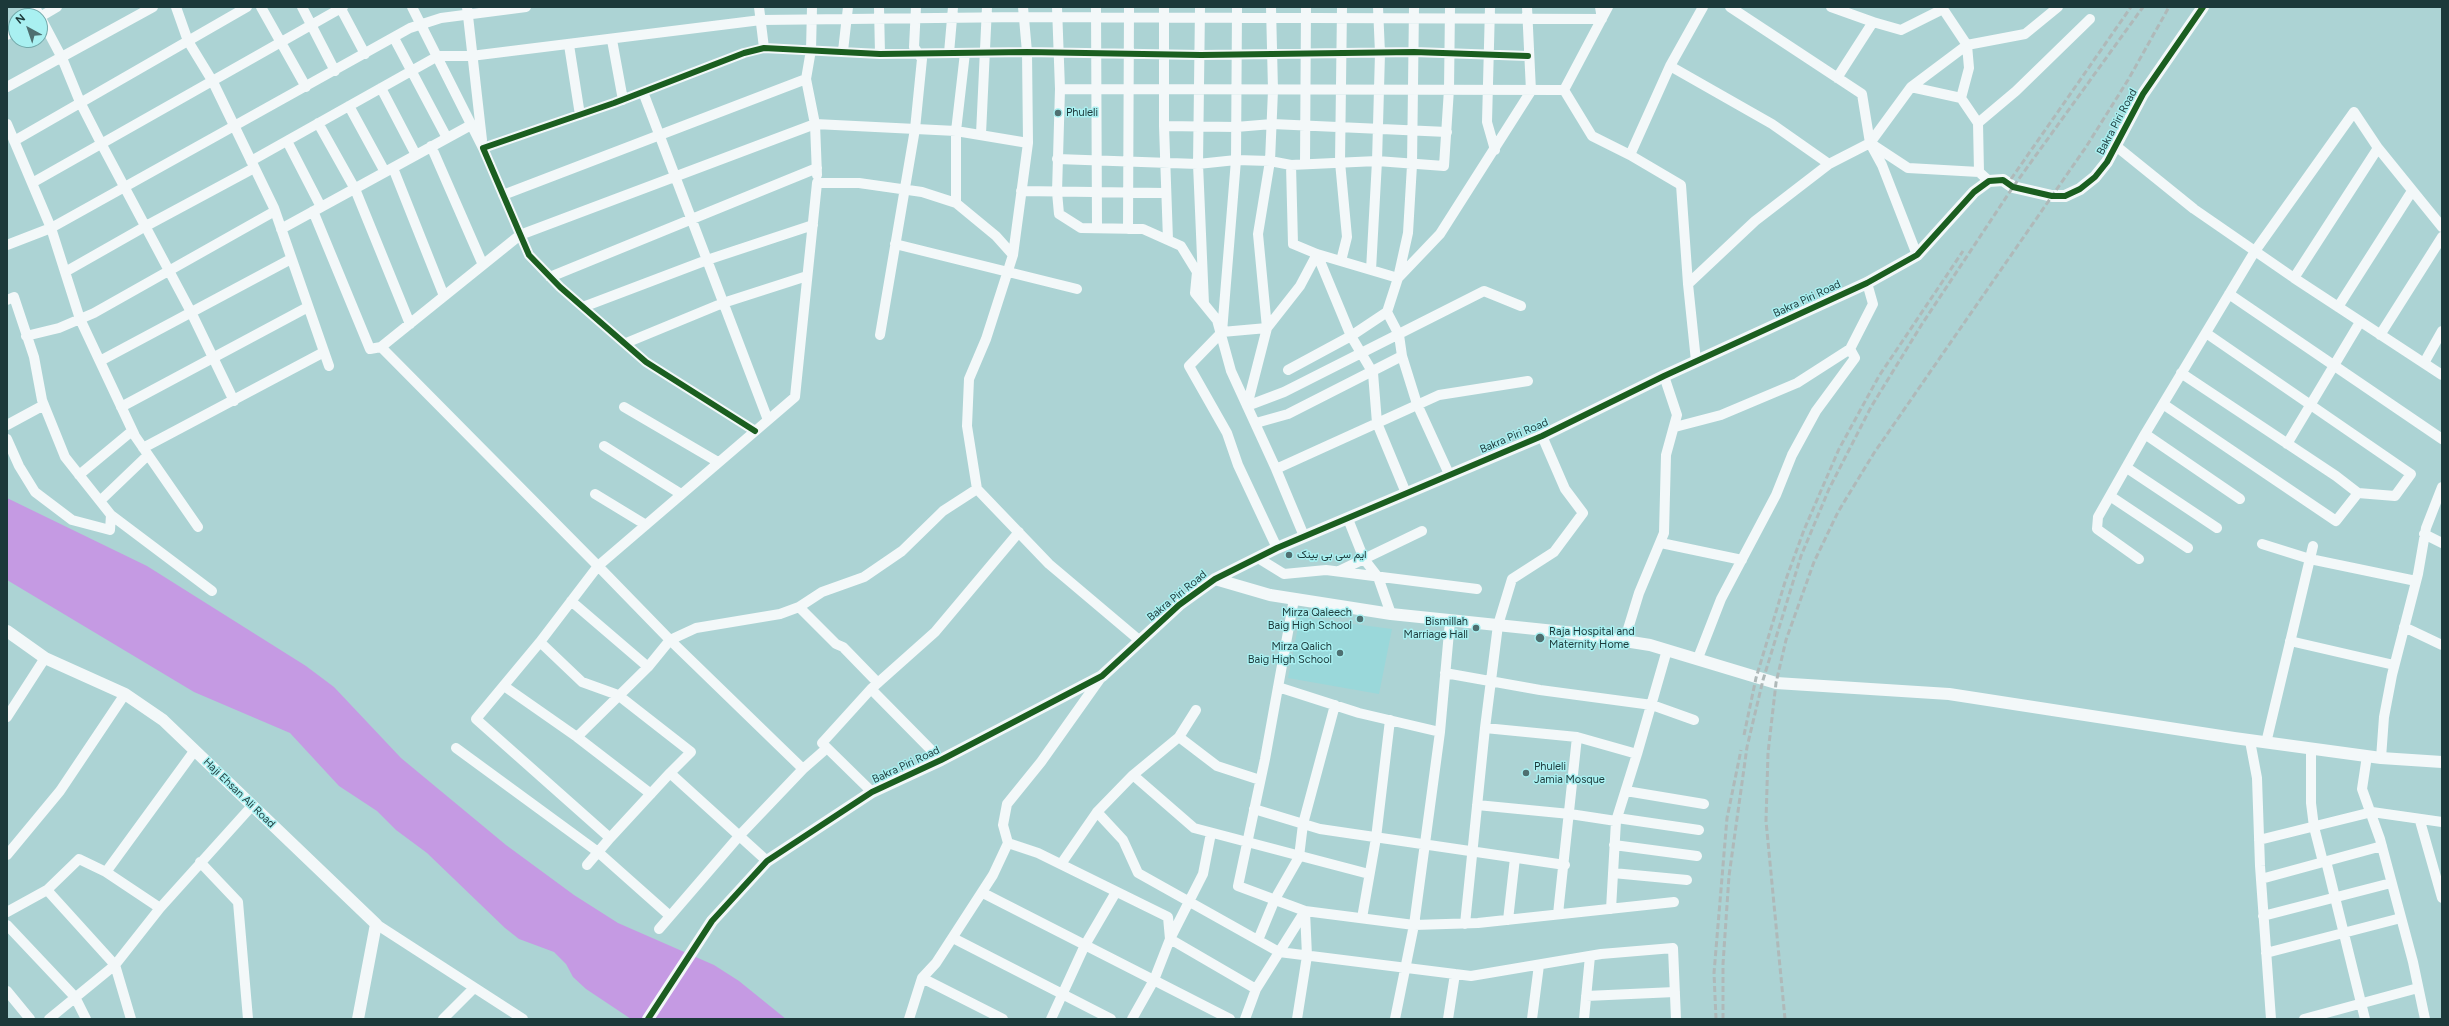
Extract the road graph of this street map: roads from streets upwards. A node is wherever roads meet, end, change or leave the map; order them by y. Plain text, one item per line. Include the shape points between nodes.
1 (57, 7) edge
2 (153, 7) edge
3 (176, 7) edge
4 (247, 7) edge
5 (261, 7) edge
6 (302, 7) edge
7 (342, 7) edge
8 (412, 7) edge
9 (526, 7) edge
10 (759, 7) edge
11 (812, 7) edge
12 (848, 7) edge
13 (879, 7) edge
14 (916, 7) edge
15 (953, 7) edge
16 (987, 7) edge
17 (1057, 7) edge
18 (1096, 7) edge
19 (1164, 7) edge
20 (1200, 7) edge
21 (1237, 7) edge
22 (1271, 7) edge
23 (1306, 7) edge
24 (1342, 7) edge
25 (1378, 7) edge
26 (1414, 7) edge
27 (1450, 7) edge
28 (1490, 7) edge
29 (1527, 7) edge
30 (1600, 7) edge
31 (1608, 7) edge
32 (1703, 7) edge
33 (1730, 7) edge
34 (1831, 7) edge
35 (2058, 7) edge
36 (2203, 7) edge
37 (1943, 8) edge
38 (229, 11) edge
39 (468, 11) edge
40 (48, 12) edge
41 (1023, 12) edge
42 (1129, 12) edge
43 (879, 18) junction
44 (917, 18) junction
45 (954, 18) junction
46 (1057, 18) junction
47 (1096, 18) junction
48 (1200, 18) junction
49 (1378, 18) junction
50 (1414, 18) junction
51 (1450, 18) junction
52 (812, 19) junction
53 (848, 19) junction
54 (987, 19) junction
55 (1164, 19) junction
56 (1236, 19) junction
57 (1270, 19) junction
58 (1307, 19) junction
59 (1342, 19) junction
60 (1489, 19) junction
61 (1602, 19) junction
62 (2090, 19) dead end
63 (761, 20) junction
64 (1527, 20) junction
65 (1873, 22) junction
66 (312, 25) junction
67 (421, 25) junction
68 (48, 32) edge
69 (394, 38) junction
70 (612, 40) junction
71 (188, 41) junction
72 (281, 42) junction
73 (569, 45) junction
74 (1968, 45) junction
75 (764, 48) junction
76 (812, 50) junction
77 (843, 51) junction
78 (986, 52) junction
79 (1027, 52) junction
80 (1058, 52) junction
81 (1380, 52) junction
82 (1414, 52) junction
83 (1448, 52) junction
84 (918, 53) junction
85 (949, 53) junction
86 (965, 53) junction
87 (1271, 53) junction
88 (1307, 53) junction
89 (1342, 53) junction
90 (365, 54) junction
91 (880, 54) junction
92 (1096, 54) junction
93 (1129, 54) junction
94 (1237, 54) junction
95 (1489, 54) junction
96 (1165, 55) junction
97 (1201, 55) junction
98 (438, 56) junction
99 (471, 56) junction
100 (1528, 56) junction
101 (62, 58) junction
102 (1670, 66) junction
103 (412, 70) junction
104 (335, 71) junction
105 (1837, 78) junction
106 (806, 79) junction
107 (213, 82) junction
108 (7, 87) edge
109 (306, 87) junction
110 (1911, 87) junction
111 (381, 88) junction
112 (1341, 88) junction
113 (1060, 89) junction
114 (1237, 89) junction
115 (1304, 89) junction
116 (1379, 89) junction
117 (1414, 89) junction
118 (1449, 89) junction
119 (1096, 90) junction
120 (1128, 90) junction
121 (1164, 90) junction
122 (1273, 90) junction
123 (1488, 90) junction
124 (1531, 90) junction
125 (1564, 90) junction
126 (1200, 91) junction
127 (643, 92) junction
128 (1961, 98) junction
129 (623, 100) junction
130 (80, 102) junction
131 (349, 106) junction
132 (580, 115) junction
133 (318, 123) junction
134 (1978, 123) junction
135 (7, 124) edge
136 (815, 124) junction
137 (1272, 124) junction
138 (471, 125) junction
139 (1200, 125) junction
140 (235, 126) junction
141 (1164, 126) junction
142 (1305, 126) junction
143 (1236, 127) junction
144 (1342, 128) junction
145 (915, 129) junction
146 (1378, 129) junction
147 (1414, 130) junction
148 (956, 131) junction
149 (1447, 132) junction
150 (981, 134) junction
151 (659, 136) junction
152 (447, 138) junction
153 (14, 141) junction
154 (287, 141) junction
155 (1028, 143) junction
156 (1870, 143) junction
157 (102, 145) junction
158 (431, 146) junction
159 (2116, 146) junction
160 (483, 148) junction
161 (2378, 148) junction
162 (1495, 150) junction
163 (1630, 154) junction
164 (416, 155) junction
165 (1058, 159) junction
166 (1096, 159) junction
167 (1129, 160) junction
168 (1236, 160) junction
169 (1270, 161) junction
170 (1378, 161) junction
171 (1164, 162) junction
172 (1340, 162) junction
173 (1198, 164) junction
174 (1305, 164) junction
175 (1829, 164) junction
176 (253, 165) junction
177 (1291, 165) junction
178 (1412, 165) junction
179 (817, 168) junction
180 (389, 170) junction
181 (1979, 172) junction
182 (675, 177) junction
183 (1989, 181) junction
184 (32, 183) junction
185 (817, 183) junction
186 (125, 185) junction
187 (355, 189) junction
188 (905, 190) junction
189 (1022, 191) junction
190 (2412, 191) junction
191 (1057, 192) junction
192 (1098, 193) junction
193 (1129, 193) junction
194 (1165, 193) junction
195 (503, 195) junction
196 (956, 203) junction
197 (317, 209) junction
198 (275, 211) junction
199 (691, 218) junction
200 (813, 225) junction
201 (146, 226) junction
202 (51, 228) junction
203 (1097, 228) junction
204 (2442, 228) edge
205 (281, 229) junction
206 (1128, 229) junction
207 (520, 235) junction
208 (2442, 237) edge
209 (1168, 240) junction
210 (895, 244) junction
211 (7, 245) edge
212 (2255, 251) junction
213 (1317, 254) junction
214 (1013, 255) junction
215 (1917, 255) junction
216 (290, 259) junction
217 (707, 260) junction
218 (1341, 262) junction
219 (483, 265) junction
220 (169, 270) junction
221 (1371, 270) junction
222 (65, 272) junction
223 (1007, 272) junction
224 (807, 276) junction
225 (550, 277) junction
226 (1398, 278) junction
227 (2294, 278) junction
228 (1867, 282) junction
229 (1688, 284) junction
230 (1076, 289) dead end
231 (2229, 294) junction
232 (444, 296) junction
233 (7, 300) edge
234 (724, 303) junction
235 (1204, 304) junction
236 (1521, 306) dead end
237 (308, 307) junction
238 (583, 307) junction
239 (2338, 307) junction
240 (191, 312) junction
241 (1387, 312) junction
242 (80, 320) junction
243 (2360, 322) junction
244 (410, 324) junction
245 (1267, 328) junction
246 (2442, 331) edge
247 (1222, 332) junction
248 (2206, 333) junction
249 (1399, 335) junction
250 (2380, 335) junction
251 (26, 336) junction
252 (880, 336) dead end
253 (1351, 336) junction
254 (626, 344) junction
255 (381, 347) junction
256 (1850, 349) junction
257 (324, 352) junction
258 (1363, 353) junction
259 (1402, 356) junction
260 (213, 357) junction
261 (100, 361) junction
262 (1696, 361) junction
263 (2424, 363) junction
264 (2334, 365) junction
265 (329, 366) dead end
266 (1288, 370) dead end
267 (1372, 373) junction
268 (2181, 373) junction
269 (2442, 375) edge
270 (1664, 376) junction
271 (1528, 381) dead end
272 (234, 401) junction
273 (1418, 404) junction
274 (2163, 404) junction
275 (2311, 404) junction
276 (44, 405) junction
277 (1247, 406) junction
278 (121, 407) junction
279 (624, 407) dead end
280 (768, 420) junction
281 (1377, 423) junction
282 (1256, 424) junction
283 (7, 425) edge
284 (1675, 428) junction
285 (132, 431) junction
286 (755, 431) junction
287 (2145, 434) junction
288 (1542, 436) junction
289 (2442, 439) edge
290 (8, 444) edge
291 (2287, 444) junction
292 (604, 446) dead end
293 (146, 452) junction
294 (718, 462) junction
295 (2127, 468) junction
296 (1276, 470) junction
297 (1449, 474) junction
298 (80, 475) junction
299 (2442, 488) edge
300 (977, 489) junction
301 (1406, 493) junction
302 (2358, 493) junction
303 (596, 494) dead end
304 (681, 494) junction
305 (2110, 496) junction
306 (2240, 499) dead end
307 (100, 501) junction
308 (2437, 513) edge
309 (111, 515) junction
310 (1348, 519) junction
311 (646, 525) junction
312 (198, 527) dead end
313 (2217, 528) dead end
314 (1422, 531) dead end
315 (1019, 532) junction
316 (2424, 534) junction
317 (1304, 536) junction
318 (1661, 542) junction
319 (2442, 543) edge
320 (2262, 544) dead end
321 (2313, 546) dead end
322 (1277, 548) junction
323 (2188, 548) dead end
324 (1258, 558) junction
325 (1364, 559) junction
326 (2139, 559) dead end
327 (2310, 559) junction
328 (1742, 560) junction
329 (598, 566) junction
330 (1339, 572) junction
331 (1378, 576) junction
332 (1215, 579) junction
333 (2416, 581) junction
334 (1477, 589) dead end
335 (212, 591) dead end
336 (1294, 599) junction
337 (571, 601) junction
338 (799, 607) junction
339 (1391, 614) junction
340 (1450, 621) junction
341 (1498, 625) junction
342 (2404, 627) junction
343 (7, 631) edge
344 (670, 640) junction
345 (1140, 640) junction
346 (2290, 641) junction
347 (540, 642) junction
348 (1624, 642) junction
349 (2442, 645) edge
350 (1667, 650) junction
351 (44, 658) junction
352 (1698, 658) junction
353 (2394, 665) junction
354 (648, 667) junction
355 (1446, 673) junction
356 (1102, 676) junction
357 (1492, 682) junction
358 (504, 686) junction
359 (875, 686) junction
360 (1278, 687) junction
361 (125, 694) junction
362 (618, 695) junction
363 (1652, 705) junction
364 (1335, 706) junction
365 (1196, 710) dead end
366 (7, 717) edge
367 (1390, 720) junction
368 (1694, 720) dead end
369 (1485, 728) junction
370 (1440, 732) junction
371 (577, 737) junction
372 (1179, 737) junction
373 (1577, 737) junction
374 (2250, 740) junction
375 (2266, 743) junction
376 (456, 748) dead end
377 (827, 748) junction
378 (2310, 748) junction
379 (195, 750) junction
380 (1637, 754) junction
381 (2367, 756) junction
382 (2381, 758) junction
383 (940, 760) junction
384 (2442, 762) edge
385 (803, 769) junction
386 (670, 773) junction
387 (1133, 775) junction
388 (1260, 780) junction
389 (1626, 791) junction
390 (872, 792) junction
391 (650, 794) junction
392 (1704, 804) dead end
393 (1477, 805) junction
394 (251, 806) junction
395 (1254, 809) junction
396 (1098, 812) junction
397 (2372, 812) junction
398 (1570, 814) junction
399 (1616, 819) junction
400 (2420, 821) junction
401 (2442, 822) edge
402 (1303, 824) junction
403 (2314, 827) junction
404 (1699, 830) dead end
405 (1211, 833) junction
406 (740, 834) junction
407 (610, 838) junction
408 (1376, 838) junction
409 (2259, 840) junction
410 (1008, 842) junction
411 (1247, 844) junction
412 (1424, 845) junction
413 (1614, 846) junction
414 (2382, 846) junction
415 (598, 852) junction
416 (1472, 852) junction
417 (7, 855) edge
418 (1697, 856) dead end
419 (1299, 857) junction
420 (1515, 858) junction
421 (767, 861) junction
422 (200, 862) junction
423 (2324, 862) junction
424 (1061, 864) junction
425 (587, 865) dead end
426 (1565, 865) junction
427 (106, 872) junction
428 (1613, 873) junction
429 (1370, 874) junction
430 (2261, 878) junction
431 (1687, 880) dead end
432 (2392, 883) junction
433 (47, 890) junction
434 (1116, 892) junction
435 (983, 893) junction
436 (2335, 898) junction
437 (2442, 898) edge
438 (1275, 900) junction
439 (1190, 902) junction
440 (1674, 902) dead end
441 (160, 908) junction
442 (1611, 909) junction
443 (1305, 911) junction
444 (7, 912) edge
445 (1558, 914) junction
446 (670, 916) junction
447 (2263, 916) junction
448 (1362, 918) junction
449 (2401, 918) junction
450 (1508, 920) junction
451 (376, 924) junction
452 (1465, 924) junction
453 (7, 925) edge
454 (1414, 925) junction
455 (658, 929) dead end
456 (2344, 933) junction
457 (953, 938) junction
458 (1170, 939) junction
459 (1258, 940) junction
460 (1085, 945) junction
461 (1279, 952) junction
462 (2266, 953) junction
463 (1307, 956) junction
464 (1590, 956) junction
465 (116, 965) junction
466 (1539, 965) junction
467 (1404, 967) junction
468 (1455, 974) junction
469 (922, 978) junction
470 (1154, 980) junction
471 (474, 988) junction
472 (2418, 988) junction
473 (1256, 989) junction
474 (7, 991) edge
475 (1675, 992) junction
476 (1064, 995) junction
477 (1586, 996) junction
478 (75, 997) junction
479 (2361, 1003) junction
480 (30, 1019) edge
481 (49, 1019) edge
482 (86, 1019) edge
483 (131, 1019) edge
484 (248, 1019) edge
485 (358, 1019) edge
486 (443, 1019) edge
487 (523, 1019) edge
488 (648, 1019) edge
489 (909, 1019) edge
490 (1003, 1019) edge
491 (1051, 1019) edge
492 (1111, 1019) edge
493 (1132, 1019) edge
494 (1230, 1019) edge
495 (1246, 1019) edge
496 (1297, 1019) edge
497 (1395, 1019) edge
498 (1448, 1019) edge
499 (1532, 1019) edge
500 (1584, 1019) edge
501 (1676, 1019) edge
502 (2271, 1019) edge
503 (2304, 1019) edge
504 (2365, 1019) edge
505 (2425, 1019) edge

1 - 40 street
2 - 101 street
3 - 71 street
4 - 38 street
5 - 72 street
6 - 66 street
7 - 66 street
7 - 90 street
8 - 67 street
9 - 39 street
10 - 63 street
11 - 52 street
12 - 53 street
13 - 43 street
14 - 44 street
15 - 45 street
16 - 54 street
17 - 46 street
18 - 47 street
19 - 55 street
20 - 48 street
21 - 56 street
22 - 57 street
23 - 58 street
24 - 59 street
25 - 49 street
26 - 50 street
27 - 51 street
28 - 60 street
29 - 64 street
30 - 61 street
31 - 61 street
32 - 102 street
33 - 105 street
34 - 65 street
35 - 74 street via 2026,34
36 - 159 street, Bakra Piri Road via 2143,94
37 - 65 street via 1901,30
37 - 74 street
38 - 71 street
39 - 67 street
39 - 99 street
41 - 46 street
41 - 54 street
41 - 79 street
42 - 47 street
42 - 55 street
42 - 93 street
43 - 44 street
43 - 53 street
43 - 91 street
44 - 45 street
44 - 84 street via 914,47
45 - 54 street
45 - 85 street
46 - 47 street
46 - 80 street
47 - 92 street
48 - 55 street
48 - 56 street
48 - 97 street
49 - 50 street
49 - 59 street
49 - 81 street
50 - 51 street
50 - 82 street
51 - 60 street
51 - 83 street
52 - 53 street
52 - 63 street
52 - 76 street
53 - 77 street
54 - 78 street
55 - 96 street
56 - 57 street
56 - 94 street
57 - 58 street
57 - 87 street
58 - 59 street
58 - 88 street
59 - 89 street
60 - 64 street
60 - 95 street
61 - 64 street
61 - 125 street
62 - 134 street via 2016,91
63 - 70 street
63 - 75 street
64 - 100 street
65 - 105 street
66 - 72 street
66 - 104 street
67 - 69 street
67 - 98 street
68 - 101 street
69 - 90 street
69 - 103 street
70 - 73 street
70 - 129 street
71 - 107 street
71 - 130 street
72 - 107 street
72 - 109 street
73 - 99 street
73 - 132 street
74 - 110 street
74 - 128 street via 1969,68
75 - 76 street
75 - 127 street via 744,53
76 - 77 street
76 - 106 street
77 - 91 street
78 - 79 street
78 - 86 street
78 - 150 street
79 - 80 street
79 - 155 street
80 - 92 street
80 - 113 street
81 - 82 street
81 - 89 street
81 - 116 street
82 - 83 street
82 - 117 street
83 - 95 street
83 - 118 street
84 - 85 street
84 - 91 street
84 - 145 street via 922,59
85 - 86 street
86 - 148 street
87 - 88 street
87 - 94 street
87 - 122 street
88 - 89 street
88 - 115 street
89 - 112 street
90 - 104 street
92 - 93 street
92 - 119 street
93 - 96 street
93 - 120 street
94 - 97 street
94 - 114 street
95 - 100 street
95 - 123 street
96 - 97 street
96 - 121 street
97 - 126 street
98 - 99 street
98 - 103 street
98 - 138 street
99 - 160 street
100 - 124 street
101 - 108 street
101 - 130 street
102 - 163 street
102 - 175 street via 1772,124
103 - 111 street
103 - 152 street
104 - 109 street
105 - 156 street via 1862,94
106 - 136 street
106 - 151 street
107 - 140 street
107 - 157 street
109 - 140 street
110 - 128 street
110 - 156 street
111 - 131 street
111 - 164 street
112 - 115 street
112 - 116 street
112 - 144 street
113 - 119 street
113 - 165 street
114 - 122 street
114 - 126 street
114 - 143 street
115 - 122 street
115 - 142 street
116 - 117 street
116 - 146 street
117 - 118 street
117 - 147 street
118 - 123 street
118 - 149 street
119 - 120 street
119 - 166 street
120 - 121 street
120 - 167 street
121 - 126 street
121 - 141 street
122 - 137 street
123 - 124 street
123 - 162 street via 1487,122
124 - 125 street
124 - 162 street
125 - 163 street via 1592,136
126 - 139 street
127 - 129 street
127 - 151 street
128 - 134 street
129 - 132 street
130 - 153 street
130 - 157 street
131 - 133 street
131 - 180 street
132 - 160 street
133 - 154 street
133 - 187 street
134 - 181 street
135 - 153 street
136 - 145 street
136 - 179 street
136 - 182 street
137 - 142 street
137 - 143 street
137 - 169 street
138 - 152 street
138 - 160 street
139 - 141 street
139 - 143 street
139 - 173 street
140 - 176 street
140 - 186 street
141 - 171 street
142 - 144 street
142 - 174 street
143 - 168 street
144 - 146 street
144 - 172 street
145 - 148 street
145 - 188 street
146 - 147 street
146 - 170 street
147 - 149 street
147 - 178 street
148 - 150 street
148 - 196 street
149 - 178 street via 1444,166
150 - 155 street
151 - 182 street
151 - 195 street
152 - 158 street
153 - 184 street
154 - 176 street
154 - 197 street
155 - 189 street
156 - 175 street
156 - 181 street via 1908,168
156 - 215 street via 1882,165
157 - 184 street
157 - 186 street
158 - 164 street
158 - 219 street
159 - 183 street, Bakra Piri Road via 2095,177 2080,189 2065,196 2052,196 2013,187 2003,180
159 - 212 street via 2194,209
160 - 195 street
161 - 190 street
161 - 212 street via 2354,112
161 - 227 street
162 - 226 street via 1440,234
163 - 229 street via 1681,185
164 - 180 street
165 - 166 street
165 - 191 street
166 - 167 street
166 - 192 street
167 - 171 street
167 - 193 street
168 - 169 street
168 - 173 street
168 - 247 street
169 - 177 street
169 - 245 street via 1258,234
170 - 172 street
170 - 178 street
170 - 221 street
171 - 173 street
171 - 194 street
172 - 174 street
172 - 218 street via 1348,237
173 - 235 street
174 - 177 street
175 - 229 street via 1755,221
176 - 198 street
176 - 201 street
177 - 213 street via 1293,244
178 - 226 street via 1408,233
179 - 185 street
179 - 199 street
180 - 187 street
180 - 232 street
181 - 183 street
182 - 199 street
182 - 207 street
183 - 215 street, Bakra Piri Road via 1974,192
184 - 202 street
185 - 188 street via 859,183
185 - 200 street
186 - 201 street
186 - 202 street
187 - 197 street
187 - 244 street
188 - 196 street via 922,192
188 - 210 street
189 - 191 street
189 - 214 street
190 - 204 street
190 - 239 street
191 - 192 street
191 - 203 street via 1059,214 1081,228
192 - 193 street
192 - 203 street
193 - 194 street
193 - 206 street
194 - 209 street
195 - 207 street
196 - 214 street via 996,236
197 - 205 street
197 - 255 street via 370,349
198 - 205 street
198 - 220 street
199 - 217 street
199 - 225 street
200 - 217 street
200 - 224 street
201 - 220 street
201 - 222 street
202 - 211 street
202 - 222 street
203 - 206 street
205 - 216 street
206 - 209 street via 1143,229
207 - 219 street
207 - 225 street via 529,255
208 - 250 street
209 - 235 street via 1181,246 1197,272 1195,293
210 - 223 street
210 - 252 street
212 - 227 street
212 - 231 street
213 - 218 street
213 - 245 street via 1300,286
213 - 253 street
214 - 223 street
215 - 228 street, Bakra Piri Road
216 - 237 street
216 - 240 street
217 - 234 street
217 - 238 street
218 - 221 street
219 - 232 street
220 - 240 street
220 - 242 street
221 - 226 street
222 - 242 street
223 - 230 street
223 - 300 street via 986,339 969,378 967,426
224 - 234 street
224 - 280 street via 795,397
225 - 238 street
226 - 241 street
227 - 239 street
228 - 256 street via 1873,304
228 - 262 street, Bakra Piri Road
229 - 262 street
231 - 248 street
231 - 264 street
232 - 244 street
233 - 251 street via 14,297
234 - 254 street
234 - 280 street
235 - 247 street via 1217,320
236 - 249 street via 1484,291
237 - 257 street
237 - 260 street
238 - 254 street
239 - 243 street
240 - 260 street
240 - 261 street
241 - 249 street
241 - 253 street
242 - 251 street
242 - 261 street
243 - 250 street
243 - 264 street
244 - 255 street
245 - 247 street
245 - 277 street
246 - 263 street
247 - 277 street via 1231,371
247 - 322 street via 1189,366 1227,433 1238,465
248 - 268 street
248 - 275 street
249 - 258 street
249 - 259 street
250 - 263 street
251 - 276 street via 34,357
253 - 258 street
253 - 266 street
254 - 286 street via 646,362
255 - 329 street
256 - 284 street via 1797,383 1721,415
256 - 328 street via 1856,358 1816,410
257 - 265 street
257 - 272 street
258 - 267 street
258 - 277 street via 1284,392
259 - 267 street
259 - 273 street
260 - 272 street
260 - 278 street
261 - 278 street
262 - 270 street, Bakra Piri Road
263 - 269 street
264 - 275 street
264 - 289 street
267 - 281 street
267 - 282 street via 1288,414
268 - 274 street
268 - 291 street
270 - 284 street via 1677,415
270 - 288 street, Bakra Piri Road
271 - 273 street via 1438,395
272 - 293 street
273 - 281 street
273 - 297 street
274 - 287 street
274 - 302 street via 2336,521
275 - 291 street
275 - 302 street via 2411,474 2395,496
276 - 283 street
276 - 298 street via 65,457
277 - 282 street
278 - 285 street
279 - 294 street
280 - 286 street
281 - 296 street
281 - 301 street
282 - 296 street
284 - 318 street via 1666,455 1664,533
285 - 293 street
285 - 298 street
286 - 294 street
287 - 295 street
287 - 306 street
288 - 297 street, Bakra Piri Road
288 - 341 street via 1565,489 1584,513 1554,552 1512,579
290 - 309 street via 35,492 72,520 110,530
291 - 302 street
292 - 304 street
293 - 307 street
293 - 312 street
294 - 304 street
295 - 305 street
295 - 313 street
296 - 317 street
297 - 301 street, Bakra Piri Road
298 - 307 street
299 - 308 street
300 - 315 street
300 - 338 street via 943,511 902,551 864,577 822,592
301 - 310 street, Bakra Piri Road
303 - 311 street
304 - 311 street
305 - 323 street
305 - 326 street via 2098,517 2097,529
307 - 309 street
308 - 316 street
309 - 335 street
310 - 317 street, Bakra Piri Road
310 - 325 street
311 - 329 street
314 - 325 street
315 - 345 street via 1049,564
315 - 359 street via 935,632
316 - 319 street
316 - 333 street
317 - 322 street, Bakra Piri Road
318 - 328 street
318 - 348 street via 1639,593
320 - 327 street
321 - 327 street
322 - 324 street, Bakra Piri Road
324 - 330 street via 1284,574 1326,570
324 - 332 street, Bakra Piri Road
325 - 330 street
325 - 331 street
327 - 333 street
327 - 346 street
328 - 352 street via 1721,599
329 - 337 street
329 - 344 street
330 - 331 street
331 - 334 street
331 - 339 street
332 - 336 street via 1270,595
332 - 345 street, Bakra Piri Road via 1179,605
333 - 342 street
336 - 339 street
336 - 360 street
337 - 347 street
337 - 354 street
338 - 344 street via 780,614 696,628
338 - 359 street via 836,644 843,647
339 - 340 street
340 - 341 street
340 - 355 street
341 - 348 street
341 - 357 street
342 - 349 street
342 - 353 street
343 - 351 street, Haji Ehsan Ali Road
344 - 354 street
344 - 385 street
345 - 356 street, Bakra Piri Road
346 - 353 street
346 - 375 street
347 - 358 street
347 - 362 street via 582,682
348 - 350 street
350 - 352 street
350 - 363 street
351 - 361 street, Haji Ehsan Ali Road
351 - 366 street
352 - 374 street via 1776,683 1949,694
353 - 382 street via 2384,717
354 - 362 street
355 - 357 street
355 - 370 street
356 - 383 street, Bakra Piri Road
356 - 410 street via 1041,762 1007,804 1003,825
357 - 363 street
357 - 369 street
358 - 371 street
358 - 407 street via 476,719
359 - 377 street via 822,743
359 - 383 street
360 - 364 street
360 - 388 street
361 - 379 street, Haji Ehsan Ali Road via 163,720
361 - 417 street via 60,791
362 - 371 street
362 - 386 street via 690,752
363 - 368 street
363 - 380 street
364 - 367 street
364 - 402 street
365 - 372 street
367 - 370 street
367 - 408 street
369 - 373 street
369 - 393 street
370 - 412 street
371 - 391 street
372 - 387 street
372 - 388 street via 1217,766
373 - 380 street
373 - 398 street
374 - 375 street
374 - 409 street via 2257,778
375 - 378 street
376 - 415 street
377 - 385 street
377 - 390 street
378 - 381 street
378 - 403 street via 2309,777
379 - 394 street, Haji Ehsan Ali Road
379 - 427 street
380 - 389 street
381 - 382 street
381 - 397 street via 2362,785
382 - 384 street
383 - 390 street, Bakra Piri Road
385 - 406 street
386 - 391 street
386 - 406 street
387 - 396 street
387 - 405 street via 1194,828
388 - 395 street
389 - 392 street
389 - 399 street
390 - 421 street, Bakra Piri Road
391 - 407 street
393 - 398 street
393 - 416 street
394 - 422 street
394 - 451 street, Haji Ehsan Ali Road
395 - 402 street
395 - 411 street
396 - 424 street
396 - 439 street via 1123,840 1138,873
397 - 400 street
397 - 403 street
397 - 414 street
398 - 399 street
398 - 426 street
399 - 404 street
399 - 413 street
400 - 401 street
400 - 437 street
402 - 408 street
402 - 419 street
403 - 409 street
403 - 423 street
405 - 411 street
405 - 439 street via 1203,874
406 - 421 street
406 - 446 street
407 - 415 street
408 - 412 street
408 - 429 street
409 - 430 street
410 - 424 street
410 - 435 street
411 - 419 street
411 - 438 street via 1238,886
412 - 416 street
412 - 454 street
413 - 418 street
413 - 428 street
414 - 423 street
414 - 432 street
415 - 425 street
415 - 446 street
416 - 420 street
416 - 452 street
419 - 429 street
419 - 438 street
420 - 426 street
420 - 450 street
421 - 488 street, Bakra Piri Road via 712,921
422 - 441 street
422 - 484 street via 238,902
423 - 430 street
423 - 436 street
424 - 434 street
426 - 445 street
427 - 433 street via 79,859
427 - 441 street
428 - 431 street
428 - 442 street
429 - 448 street
430 - 447 street
432 - 436 street
432 - 449 street
433 - 444 street
433 - 465 street
434 - 458 street via 1168,917
434 - 460 street
435 - 457 street
435 - 460 street
436 - 447 street
436 - 456 street
438 - 443 street
438 - 459 street
439 - 458 street
439 - 459 street
440 - 442 street
441 - 465 street
442 - 445 street
443 - 448 street
443 - 461 street
443 - 463 street
445 - 450 street
446 - 455 street
447 - 462 street
448 - 454 street
449 - 456 street
449 - 472 street
450 - 452 street
451 - 471 street
451 - 485 street
452 - 454 street
453 - 478 street
454 - 467 street
456 - 462 street
456 - 479 street
457 - 469 street
457 - 476 street
458 - 470 street
458 - 473 street
459 - 461 street
460 - 470 street
460 - 476 street
461 - 463 street
461 - 473 street
462 - 502 street
463 - 467 street
463 - 496 street
464 - 466 street
464 - 475 street via 1673,948
464 - 477 street
465 - 478 street
465 - 483 street
466 - 468 street via 1471,976
466 - 499 street
467 - 468 street
467 - 497 street
468 - 498 street
469 - 489 street
469 - 490 street
470 - 493 street
470 - 494 street
471 - 486 street
471 - 487 street
472 - 479 street
472 - 505 street
473 - 495 street
474 - 480 street
475 - 477 street
475 - 501 street
476 - 491 street
476 - 492 street
477 - 500 street
478 - 481 street
478 - 482 street
479 - 503 street
479 - 504 street

